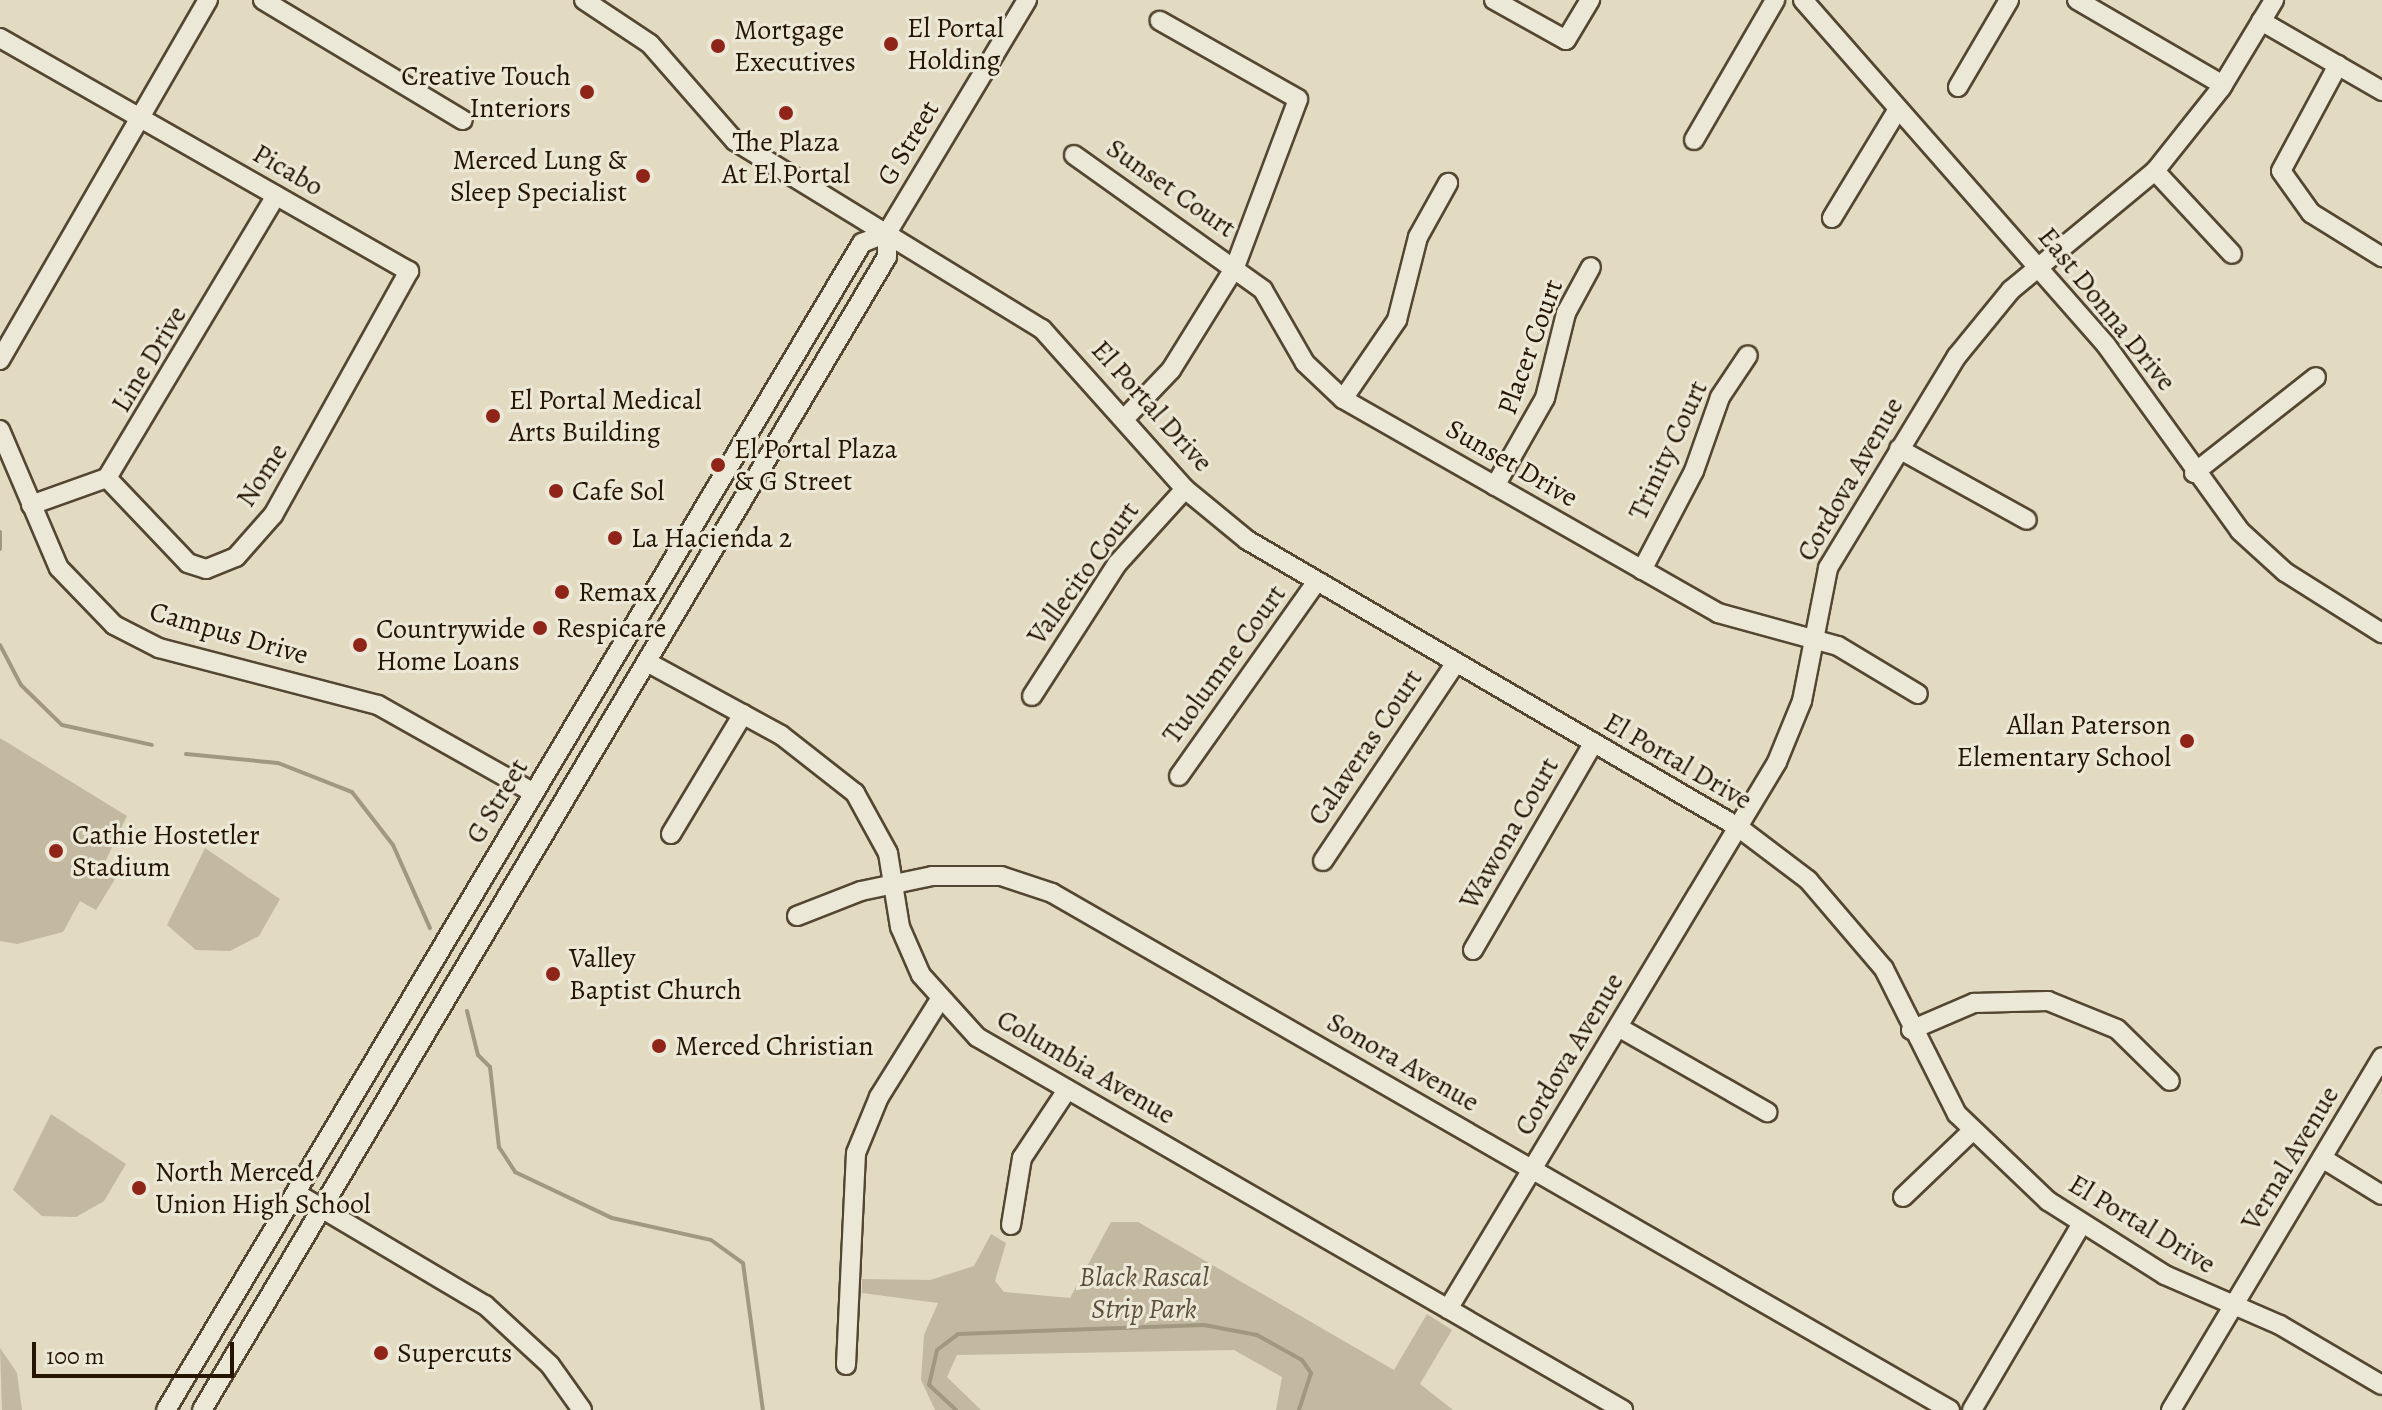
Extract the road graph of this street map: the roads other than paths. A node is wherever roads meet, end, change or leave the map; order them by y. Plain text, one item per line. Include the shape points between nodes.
1 (208, 0) edge
2 (263, 0) edge
3 (1027, 0) edge
4 (1494, 0) edge
5 (1590, 0) edge
6 (1775, 0) edge
7 (1803, 0) edge
8 (2009, 0) edge
9 (2077, 0) edge
10 (2274, 0) edge
11 (592, 2) edge
12 (1160, 21) dead end
13 (2261, 21) junction
14 (2, 45) edge
15 (2338, 65) junction
16 (2223, 85) junction
17 (1958, 87) dead end
18 (2382, 91) edge
19 (1898, 109) junction
20 (139, 118) junction
21 (463, 120) dead end
22 (1694, 140) dead end
23 (1074, 155) dead end
24 (2155, 171) junction
25 (1448, 183) dead end
26 (276, 196) junction
27 (1832, 218) dead end
28 (887, 233) junction
29 (2232, 254) dead end
30 (2382, 257) edge
31 (2037, 266) junction
32 (1235, 267) junction
33 (1591, 267) dead end
34 (409, 271) joint
35 (1748, 355) dead end
36 (0, 360) edge
37 (2316, 377) dead end
38 (1343, 399) junction
39 (1126, 417) junction
40 (0, 430) edge
41 (1899, 449) junction
42 (2194, 473) junction
43 (107, 478) junction
44 (1495, 486) junction
45 (1185, 489) junction
46 (31, 505) junction
47 (2027, 520) dead end
48 (1642, 570) junction
49 (1315, 584) junction
50 (2382, 633) edge
51 (1812, 639) junction
52 (647, 662) junction
53 (1454, 665) junction
54 (1918, 694) dead end
55 (1032, 696) dead end
56 (743, 714) junction
57 (1593, 744) junction
58 (1179, 776) dead end
59 (534, 793) junction
60 (1738, 827) junction
61 (671, 834) dead end
62 (1323, 861) dead end
63 (892, 883) junction
64 (797, 916) dead end
65 (1473, 950) dead end
66 (939, 1001) junction
67 (1618, 1027) junction
68 (1911, 1030) junction
69 (2382, 1057) edge
70 (2170, 1081) dead end
71 (1067, 1090) junction
72 (1767, 1112) dead end
73 (1971, 1132) junction
74 (2322, 1158) junction
75 (1533, 1169) junction
76 (296, 1193) junction
77 (2382, 1195) edge
78 (1903, 1197) dead end
79 (322, 1208) junction
80 (1011, 1225) dead end
81 (2081, 1225) junction
82 (2233, 1306) junction
83 (1448, 1309) junction
84 (846, 1365) dead end
85 (2382, 1385) edge
86 (1595, 1403) edge
87 (166, 1410) edge
88 (202, 1410) edge
89 (582, 1410) edge
90 (1623, 1410) edge
91 (1950, 1410) edge
92 (1972, 1410) edge
93 (2171, 1410) edge

1 - 20 street
2 - 21 street
3 - 28 street, G Street
4 - 5 street via 1566,40
6 - 22 street
7 - 19 street, East Donna Drive
8 - 17 street
9 - 16 street
10 - 13 street, Cordova Avenue
11 - 28 street, El Portal Drive via 650,44 735,141
12 - 32 street via 1298,99
13 - 15 street
13 - 16 street, Cordova Avenue
14 - 20 street, Picabo
15 - 18 street
15 - 30 street via 2284,155 2284,180 2311,213
16 - 24 street, Cordova Avenue
19 - 27 street
19 - 31 street, East Donna Drive
20 - 26 street, Picabo
20 - 36 street
23 - 32 street, Sunset Court
24 - 29 street
24 - 31 street, Cordova Avenue
25 - 38 street via 1418,237 1397,320
26 - 34 street, Picabo
26 - 43 street, Line Drive
28 - 39 street, El Portal Drive via 1042,329
28 - 52 street, G Street via 887,257
28 - 59 street, G Street via 862,243
31 - 41 street, Cordova Avenue via 1973,333
31 - 42 street, East Donna Drive via 2125,369
32 - 38 street, Sunset Drive via 1263,290 1305,363
32 - 39 street via 1171,370
33 - 44 street, Placer Court via 1566,313 1545,398
34 - 43 street, Nome via 273,515 236,557 206,569 188,563
35 - 48 street, Trinity Court via 1720,397 1694,471
37 - 42 street
38 - 44 street, Sunset Drive
39 - 45 street, El Portal Drive
40 - 46 street, Campus Drive
41 - 47 street
41 - 51 street, Cordova Avenue via 1828,568
42 - 50 street, East Donna Drive via 2271,560
43 - 46 street
44 - 48 street, Sunset Drive
45 - 49 street, El Portal Drive
45 - 55 street, Vallecito Court via 1111,573
46 - 59 street, Campus Drive via 68,581 140,641 378,705
48 - 51 street, Sunset Drive via 1738,623
49 - 53 street, El Portal Drive
49 - 58 street, Tuolumne Court
51 - 54 street, Sunset Drive
51 - 60 street, Cordova Avenue via 1795,723
52 - 56 street, Columbia Avenue
52 - 79 street, G Street
53 - 57 street, El Portal Drive
53 - 62 street, Calaveras Court
56 - 61 street
56 - 63 street, Columbia Avenue via 818,759 855,793 875,820
57 - 60 street, El Portal Drive
57 - 65 street, Wawona Court
59 - 76 street, G Street
60 - 67 street, Cordova Avenue
60 - 68 street, El Portal Drive via 1851,923 1898,994
63 - 64 street, Sonora Avenue
63 - 66 street, Columbia Avenue via 907,946
63 - 75 street, Sonora Avenue via 975,873 1052,893
66 - 71 street, Columbia Avenue via 977,1037
66 - 84 street via 879,1097 856,1153
67 - 72 street
67 - 75 street, Cordova Avenue
68 - 70 street via 1974,1003 2048,1001 2117,1029
68 - 73 street, El Portal Drive
69 - 74 street, Vernal Avenue
71 - 80 street via 1022,1158
71 - 83 street, Columbia Avenue
73 - 78 street
73 - 81 street, El Portal Drive
74 - 77 street
74 - 82 street, Vernal Avenue
75 - 83 street, Cordova Avenue
75 - 91 street, Sonora Avenue
76 - 79 street
76 - 87 street, G Street
79 - 88 street, G Street
79 - 89 street via 515,1328
81 - 82 street, El Portal Drive
81 - 92 street
82 - 85 street, El Portal Drive
82 - 93 street, Vernal Avenue
83 - 86 street, Columbia Avenue
86 - 90 street, Columbia Avenue

